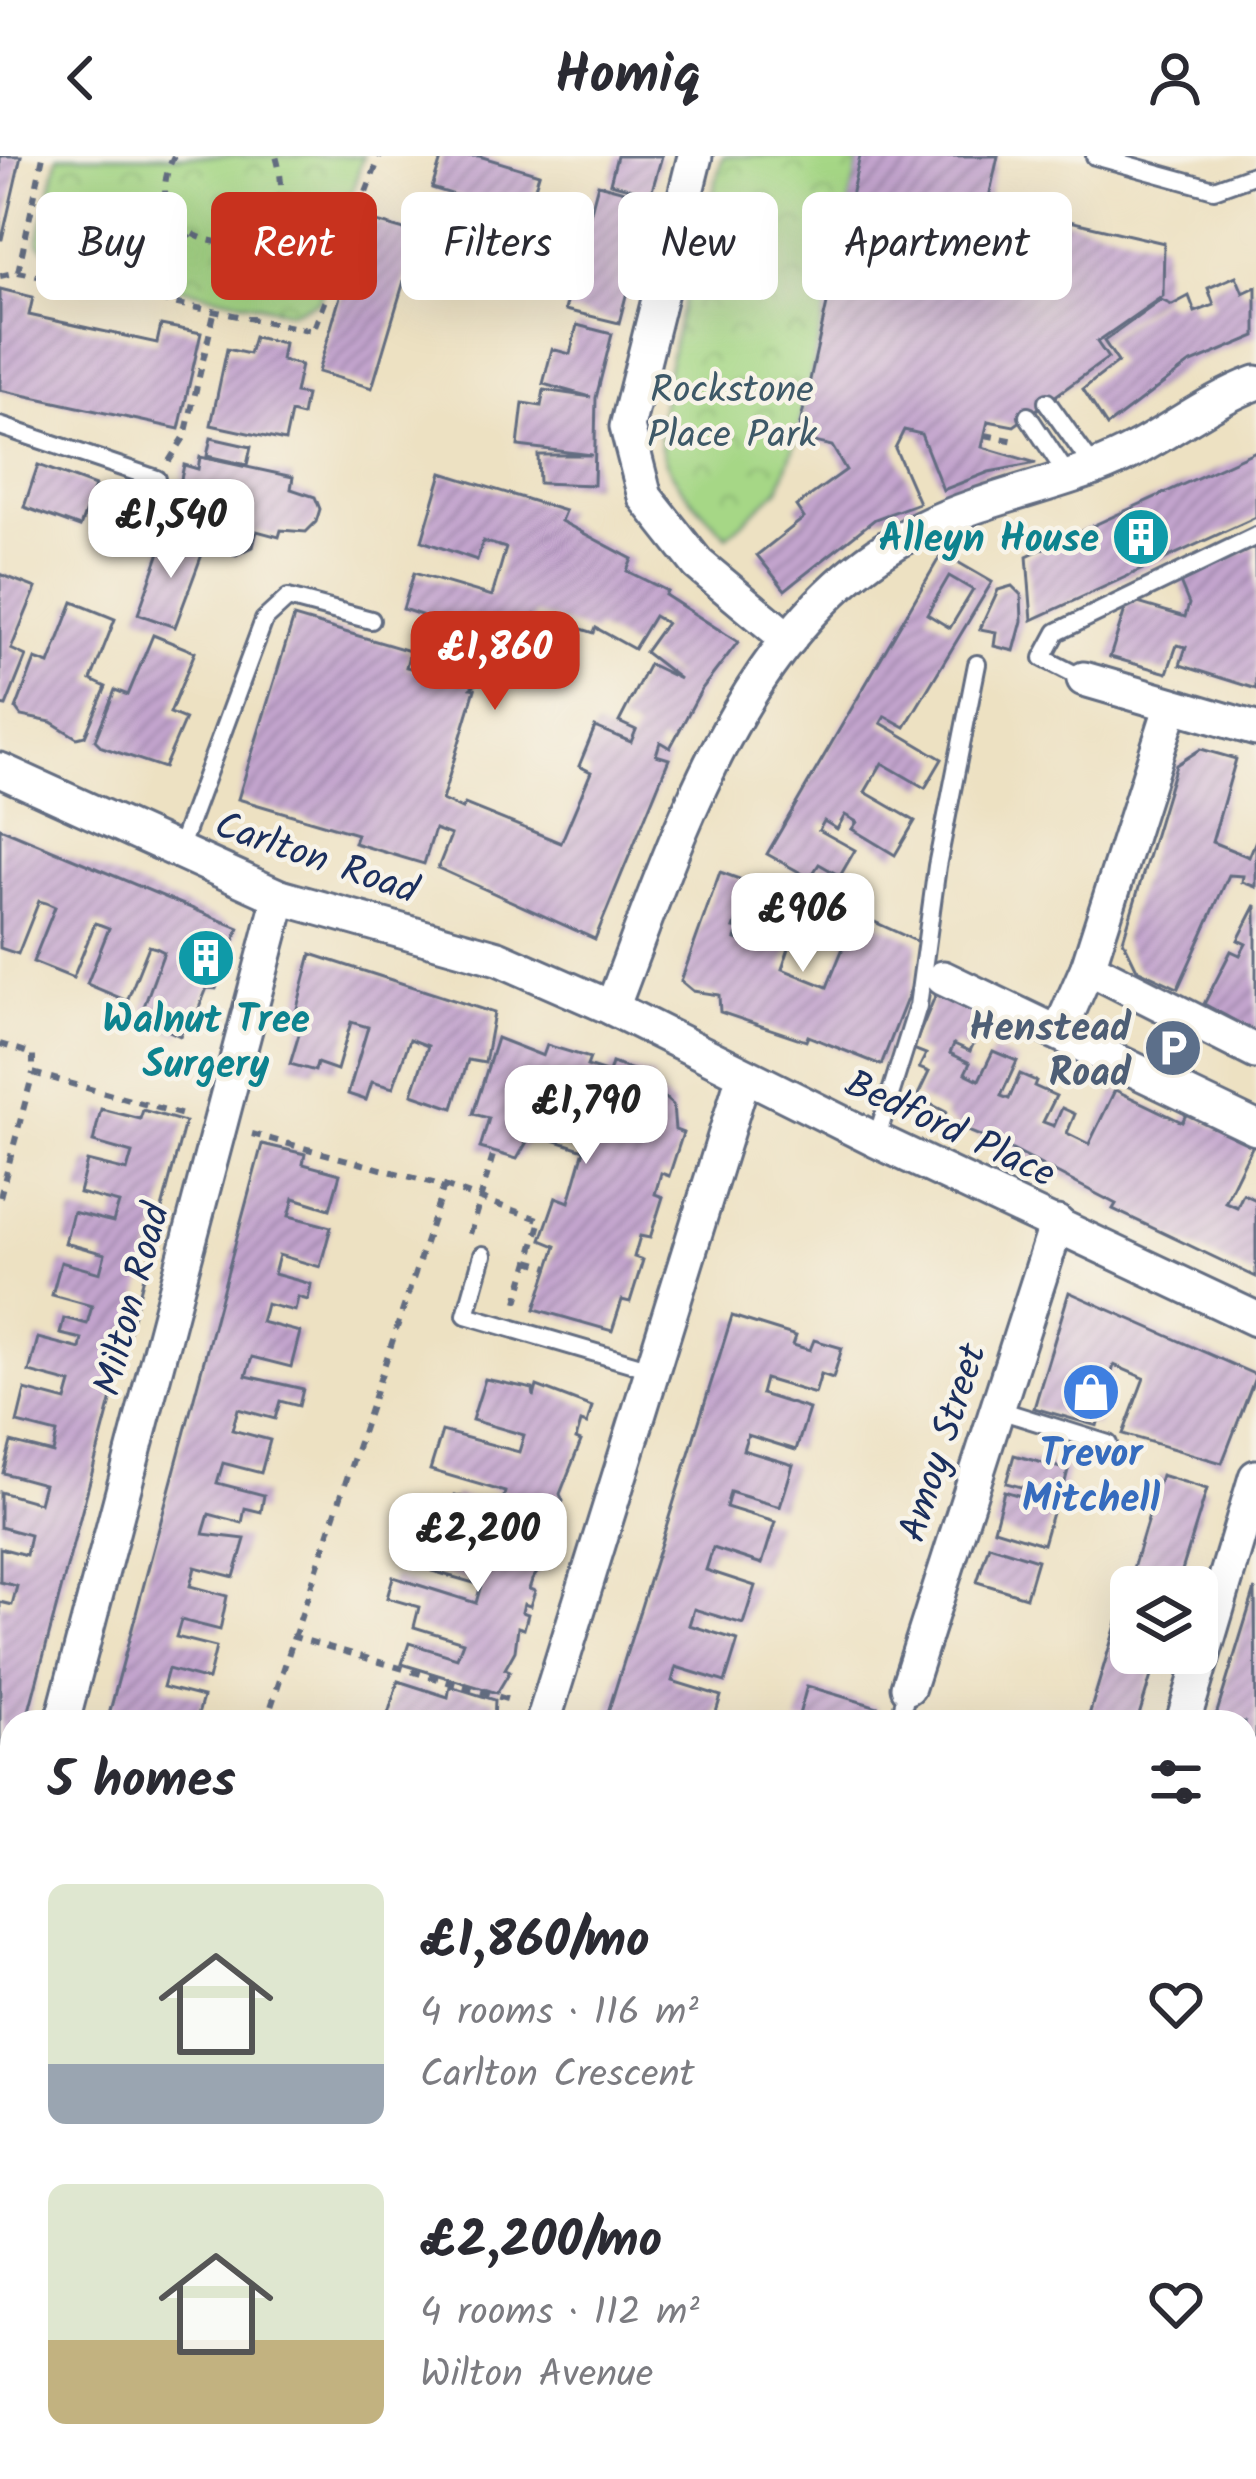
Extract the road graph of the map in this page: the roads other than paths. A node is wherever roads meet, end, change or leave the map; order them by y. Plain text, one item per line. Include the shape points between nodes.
1 (694, 156) edge
2 (1095, 156) edge
3 (1256, 174) edge
4 (1256, 382) edge
5 (1047, 402) dead end
6 (1028, 416) dead end
7 (0, 426) edge
8 (1081, 472) junction
9 (157, 479) road end
10 (1256, 536) edge
11 (371, 620) dead end
12 (789, 640) junction
13 (977, 664) dead end
14 (1084, 679) joint
15 (1172, 707) junction
16 (1256, 729) edge
17 (0, 770) edge
18 (178, 853) junction
19 (280, 897) junction
20 (1088, 967) junction
21 (943, 978) dead end
22 (612, 1008) junction
23 (1059, 1033) junction
24 (1256, 1052) edge
25 (744, 1075) junction
26 (1256, 1128) edge
27 (876, 1140) junction
28 (1057, 1223) junction
29 (483, 1255) road end
30 (1256, 1319) edge
31 (652, 1370) junction
32 (995, 1409) junction
33 (1108, 1444) dead end
34 (1256, 1477) edge
35 (908, 1688) joint
36 (65, 1710) edge
37 (547, 1710) edge
38 (902, 1710) edge
39 (1187, 1710) edge

1 - 12 street via 627,427 645,497 698,564
2 - 3 lane via 1214,189
4 - 8 street
5 - 8 lane
6 - 8 lane
7 - 9 lane
8 - 12 street via 921,528 861,567
10 - 14 lane via 1058,632 1043,658
11 - 18 lane via 288,598 277,604 264,620
12 - 22 street via 738,708 695,792
13 - 27 lane via 922,987
14 - 15 street
15 - 16 street
15 - 20 street
17 - 18 street, Carlton Road
18 - 19 street, Carlton Road
19 - 22 street, Carlton Road via 498,958
19 - 36 street, Milton Road
20 - 23 street
20 - 24 street
21 - 23 street
22 - 25 street, Bedford Place
23 - 26 street
25 - 27 street, Bedford Place
25 - 31 street
27 - 28 street, Bedford Place
28 - 30 street, Bedford Place
28 - 32 street, Amoy Street
29 - 31 lane via 466,1315
31 - 37 street
32 - 33 lane
32 - 35 street, Amoy Street
34 - 39 street
35 - 38 lane

